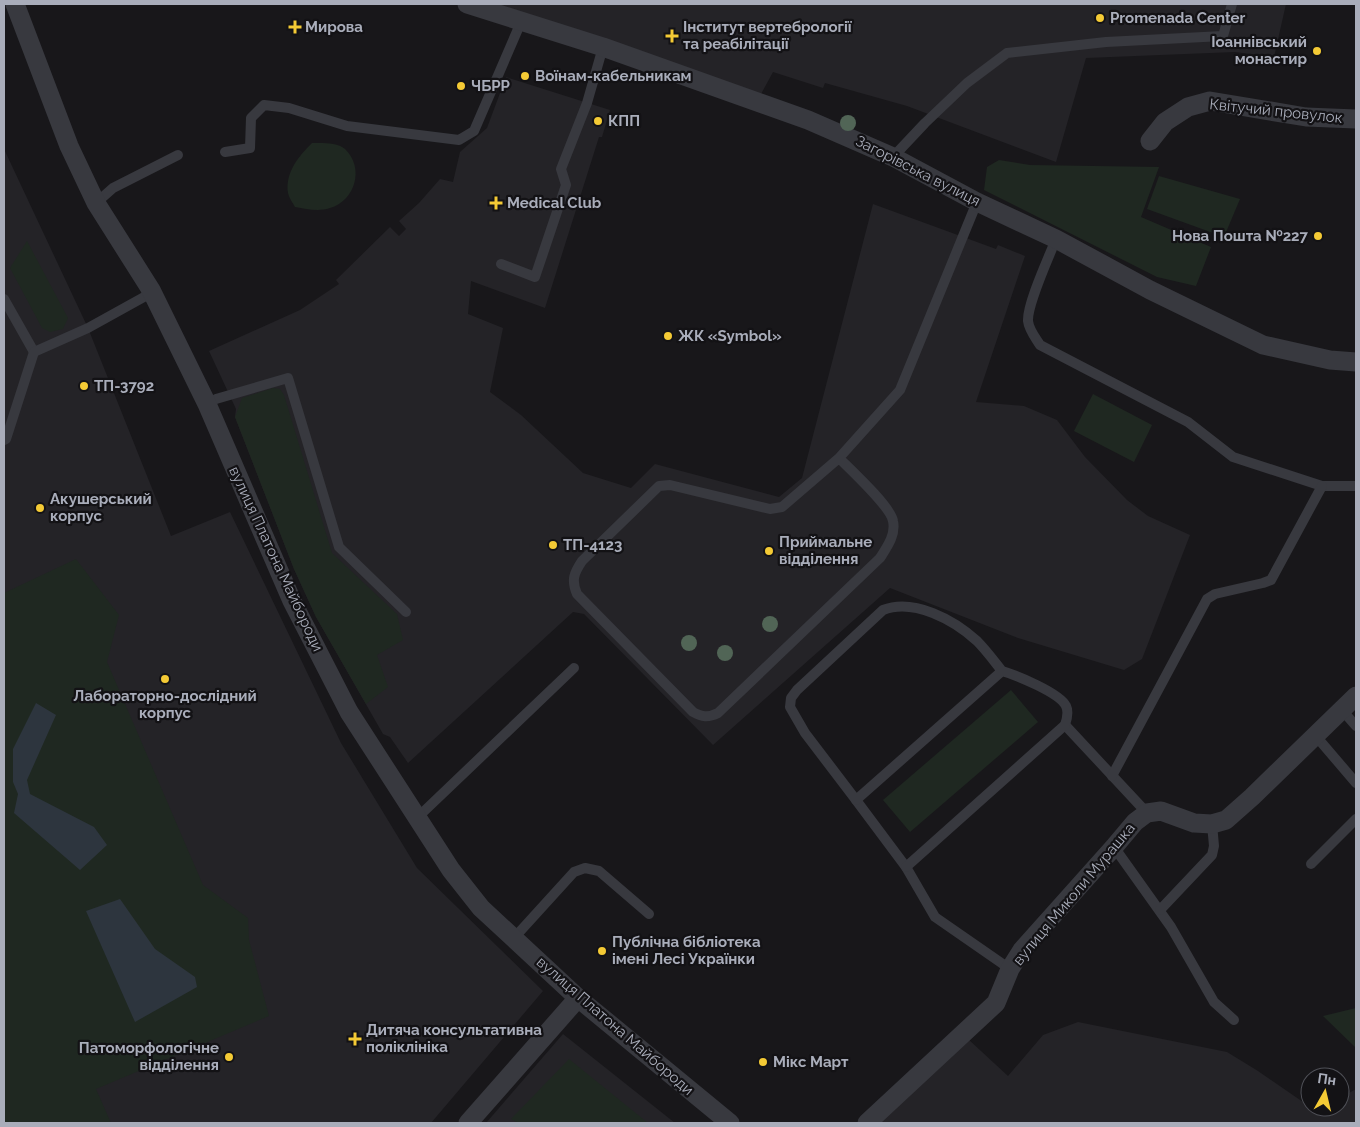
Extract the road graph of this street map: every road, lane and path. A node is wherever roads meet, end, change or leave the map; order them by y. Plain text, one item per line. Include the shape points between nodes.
1 (15, 4) edge
2 (467, 4) edge
3 (1232, 4) edge
4 (521, 22) junction
5 (603, 48) junction
6 (1356, 119) edge
7 (1150, 141) dead end
8 (225, 152) dead end
9 (178, 155) dead end
10 (893, 157) junction
11 (977, 202) junction
12 (96, 203) junction
13 (1056, 239) junction
14 (501, 264) dead end
15 (151, 290) junction
16 (4, 299) edge
17 (34, 352) junction
18 (1356, 362) edge
19 (207, 404) junction
20 (4, 440) edge
21 (840, 458) junction
22 (1322, 486) junction
23 (1356, 486) edge
24 (406, 612) dead end
25 (574, 668) dead end
26 (1002, 671) junction
27 (1356, 696) edge
28 (1342, 710) junction
29 (1065, 725) junction
30 (1356, 726) edge
31 (1315, 736) junction
32 (1112, 776) junction
33 (1356, 783) edge
34 (856, 800) junction
35 (1146, 813) junction
36 (418, 817) junction
37 (1356, 819) edge
38 (1212, 824) junction
39 (1114, 847) junction
40 (1311, 864) dead end
41 (906, 867) junction
42 (1160, 910) junction
43 (649, 914) dead end
44 (514, 938) junction
45 (1010, 969) junction
46 (578, 998) junction
47 (1234, 1020) dead end
48 (468, 1123) edge
49 (730, 1123) edge
50 (867, 1123) edge

1 - 12 street, вулиця Платона Майбороди via 69,146
2 - 4 street, Загорівська вулиця
3 - 10 lane via 1223,36 1106,42 1008,52 967,83
4 - 5 street, Загорівська вулиця
4 - 8 lane via 474,131 459,140 347,126 289,108 264,105 251,118 250,148
5 - 10 street, Загорівська вулиця via 808,120
5 - 14 lane via 587,103 561,169 566,185 535,277
6 - 7 street, Квітучий провулок via 1306,117 1210,101 1188,107 1165,122
9 - 12 lane via 113,188
10 - 11 street, Загорівська вулиця
11 - 13 street, Загорівська вулиця
11 - 21 lane via 900,390
12 - 15 street, вулиця Платона Майбороди
13 - 18 street, Загорівська вулиця via 1150,290 1263,345 1330,360
13 - 22 lane via 1028,320 1040,345 1188,422 1233,457
15 - 17 lane via 88,328
15 - 19 street, вулиця Платона Майбороди
16 - 17 lane
17 - 20 lane
19 - 24 lane via 288,378 339,547
19 - 36 street, вулиця Платона Майбороди via 292,601 349,712
21 - 21 lane via 782,507 770,509 670,485 659,486 582,561 574,572 577,594 693,712 711,717 718,714 880,558 890,542 893,521 886,509
22 - 23 lane
22 - 32 lane via 1271,580 1214,594 1207,599
25 - 36 lane
26 - 29 lane via 1023,678 1061,699 1067,707
26 - 34 lane
26 - 34 lane via 978,642 946,619 901,606 883,610 791,698 790,706 805,733
27 - 28 street
28 - 30 lane
28 - 31 street
29 - 32 lane
29 - 41 lane
31 - 33 lane
31 - 38 street via 1226,820
32 - 35 lane
34 - 41 lane
35 - 38 street, вулиця Миколи Мурашка via 1160,812 1194,823
35 - 39 street, вулиця Миколи Мурашка
36 - 44 street, вулиця Платона Майбороди via 451,870 481,908
37 - 40 lane
38 - 42 lane via 1212,855
39 - 42 lane
39 - 45 street, вулиця Миколи Мурашка via 1022,950
41 - 45 lane via 935,917
42 - 47 lane via 1214,1002
43 - 44 lane via 599,871 585,868 574,872
44 - 46 street, вулиця Платона Майбороди
45 - 50 street, вулиця Миколи Мурашка via 996,1003
46 - 48 street
46 - 49 street, вулиця Платона Майбороди

